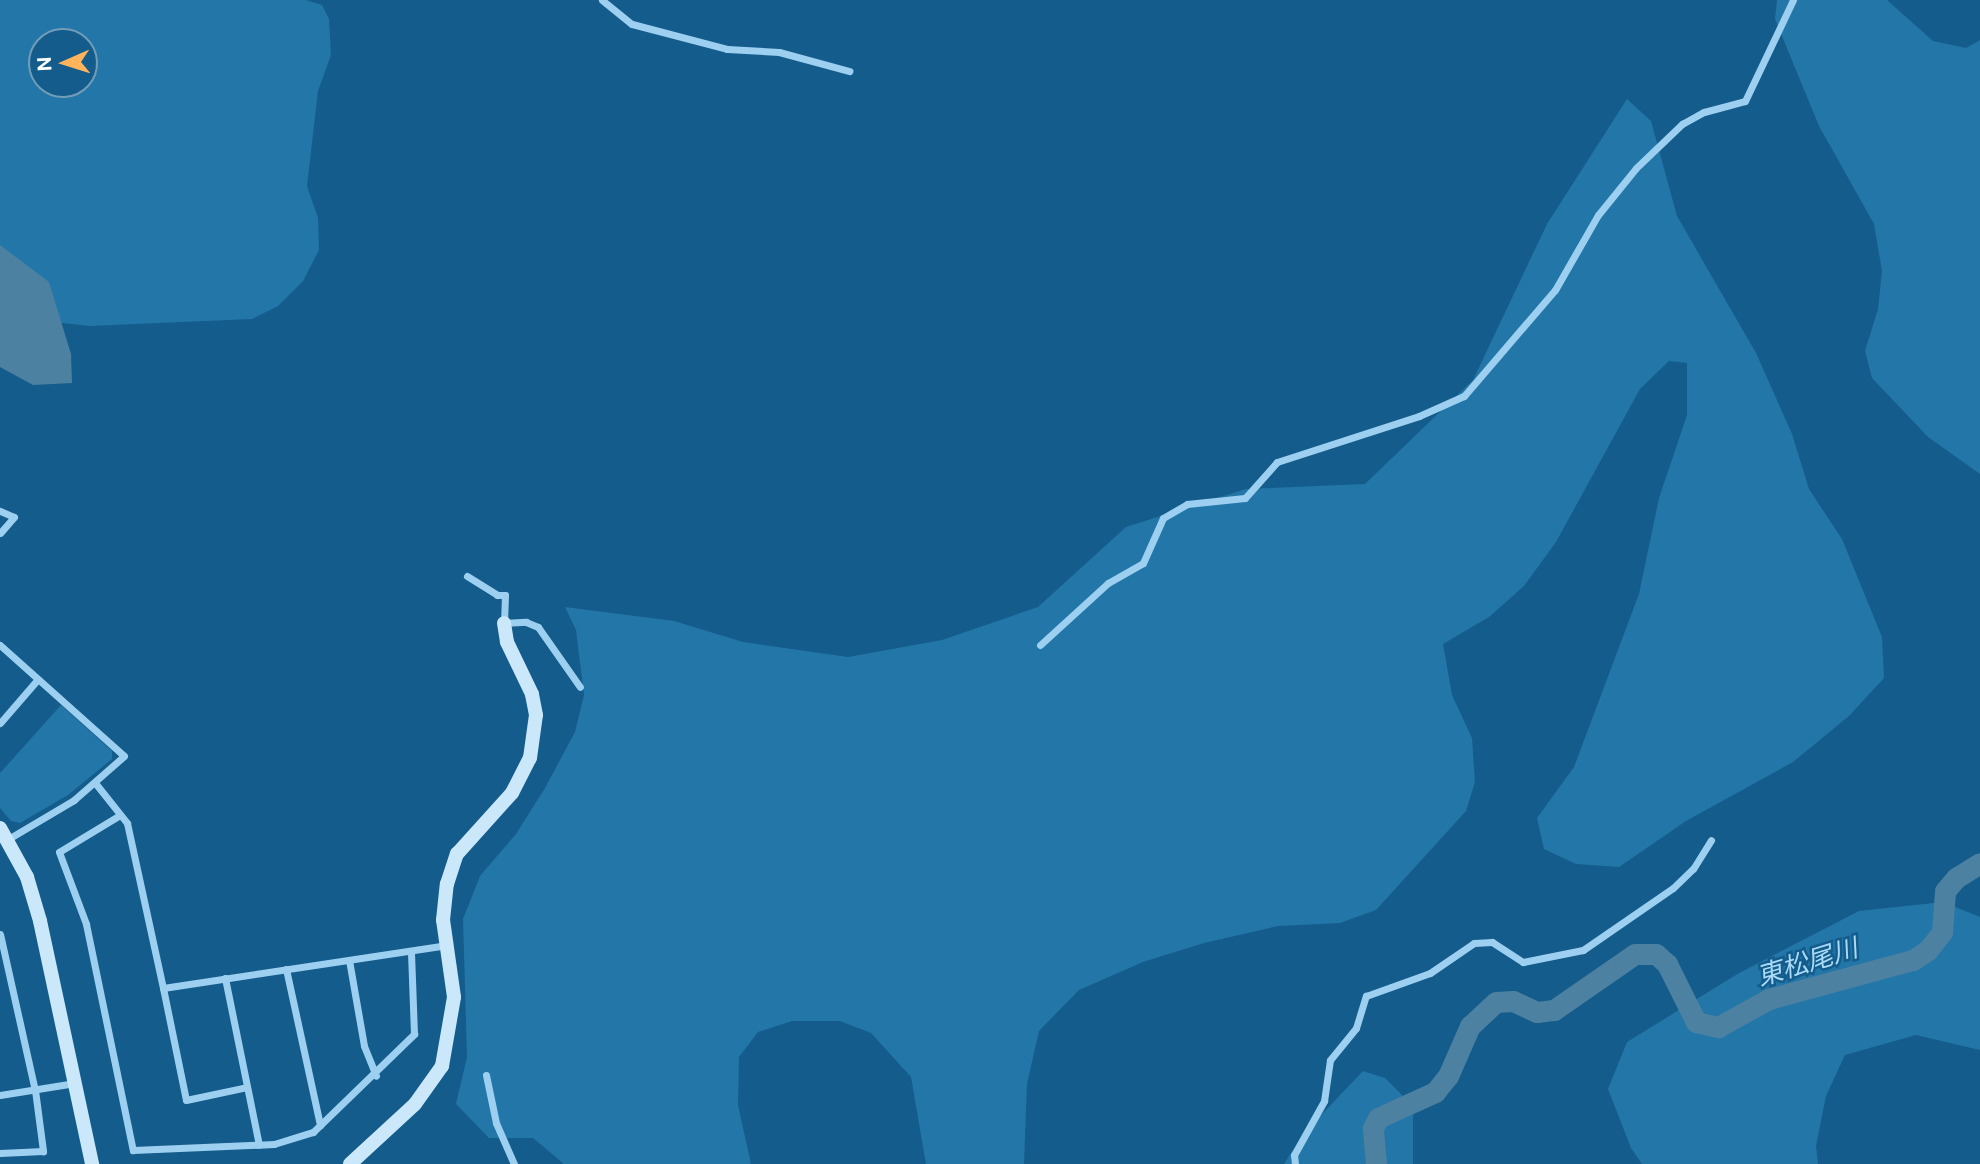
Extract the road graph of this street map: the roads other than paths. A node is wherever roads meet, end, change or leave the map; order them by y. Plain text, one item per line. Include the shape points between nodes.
1 (602, 0) edge
2 (1793, 0) edge
3 (849, 71) dead end
4 (0, 511) edge
5 (0, 533) edge
6 (467, 576) dead end
7 (504, 623) junction
8 (0, 645) edge
9 (1040, 645) dead end
10 (38, 679) junction
11 (580, 687) dead end
12 (0, 723) edge
13 (96, 784) junction
14 (120, 814) junction
15 (4, 833) edge
16 (1710, 840) dead end
17 (0, 934) edge
18 (446, 946) junction
19 (411, 951) junction
20 (349, 960) junction
21 (286, 969) junction
22 (225, 978) junction
23 (163, 988) junction
24 (486, 1075) dead end
25 (376, 1076) junction
26 (75, 1083) junction
27 (247, 1087) junction
28 (35, 1090) junction
29 (0, 1095) edge
30 (320, 1125) junction
31 (259, 1145) junction
32 (0, 1153) edge
33 (93, 1164) edge
34 (350, 1164) edge
35 (514, 1164) edge
36 (1295, 1164) edge

1 - 3 street via 632,24 727,49 779,52
2 - 9 street via 1745,100 1682,124 1636,168 1598,215 1555,290 1464,396 1419,416 1277,462 1245,498 1187,504 1163,518 1143,563 1108,583
4 - 5 street via 14,517
6 - 7 street via 497,595 505,595
7 - 11 street via 526,622 538,627
7 - 18 street via 506,642 532,694 536,734 524,776 457,854 444,899
8 - 10 street
10 - 12 street
10 - 13 street via 124,756
13 - 14 street
13 - 15 street
14 - 23 street via 127,823
14 - 31 street via 59,852 86,924 134,1150
15 - 26 street via 27,877 40,921
16 - 36 street via 1693,869 1674,888 1583,950 1523,962 1492,942 1474,943 1430,973 1366,996 1356,1028 1330,1060 1324,1101 1294,1155
17 - 28 street
18 - 19 street
18 - 34 street via 454,997 442,1066 415,1104
19 - 20 street
19 - 25 street via 414,1034
20 - 21 street
20 - 25 street via 364,1046
21 - 22 street
21 - 30 street
22 - 23 street
22 - 27 street
23 - 27 street via 186,1100
24 - 35 street via 496,1122
25 - 30 street
26 - 28 street
26 - 33 street
27 - 31 street
28 - 29 street
28 - 32 street via 43,1151
30 - 31 street via 297,1139

